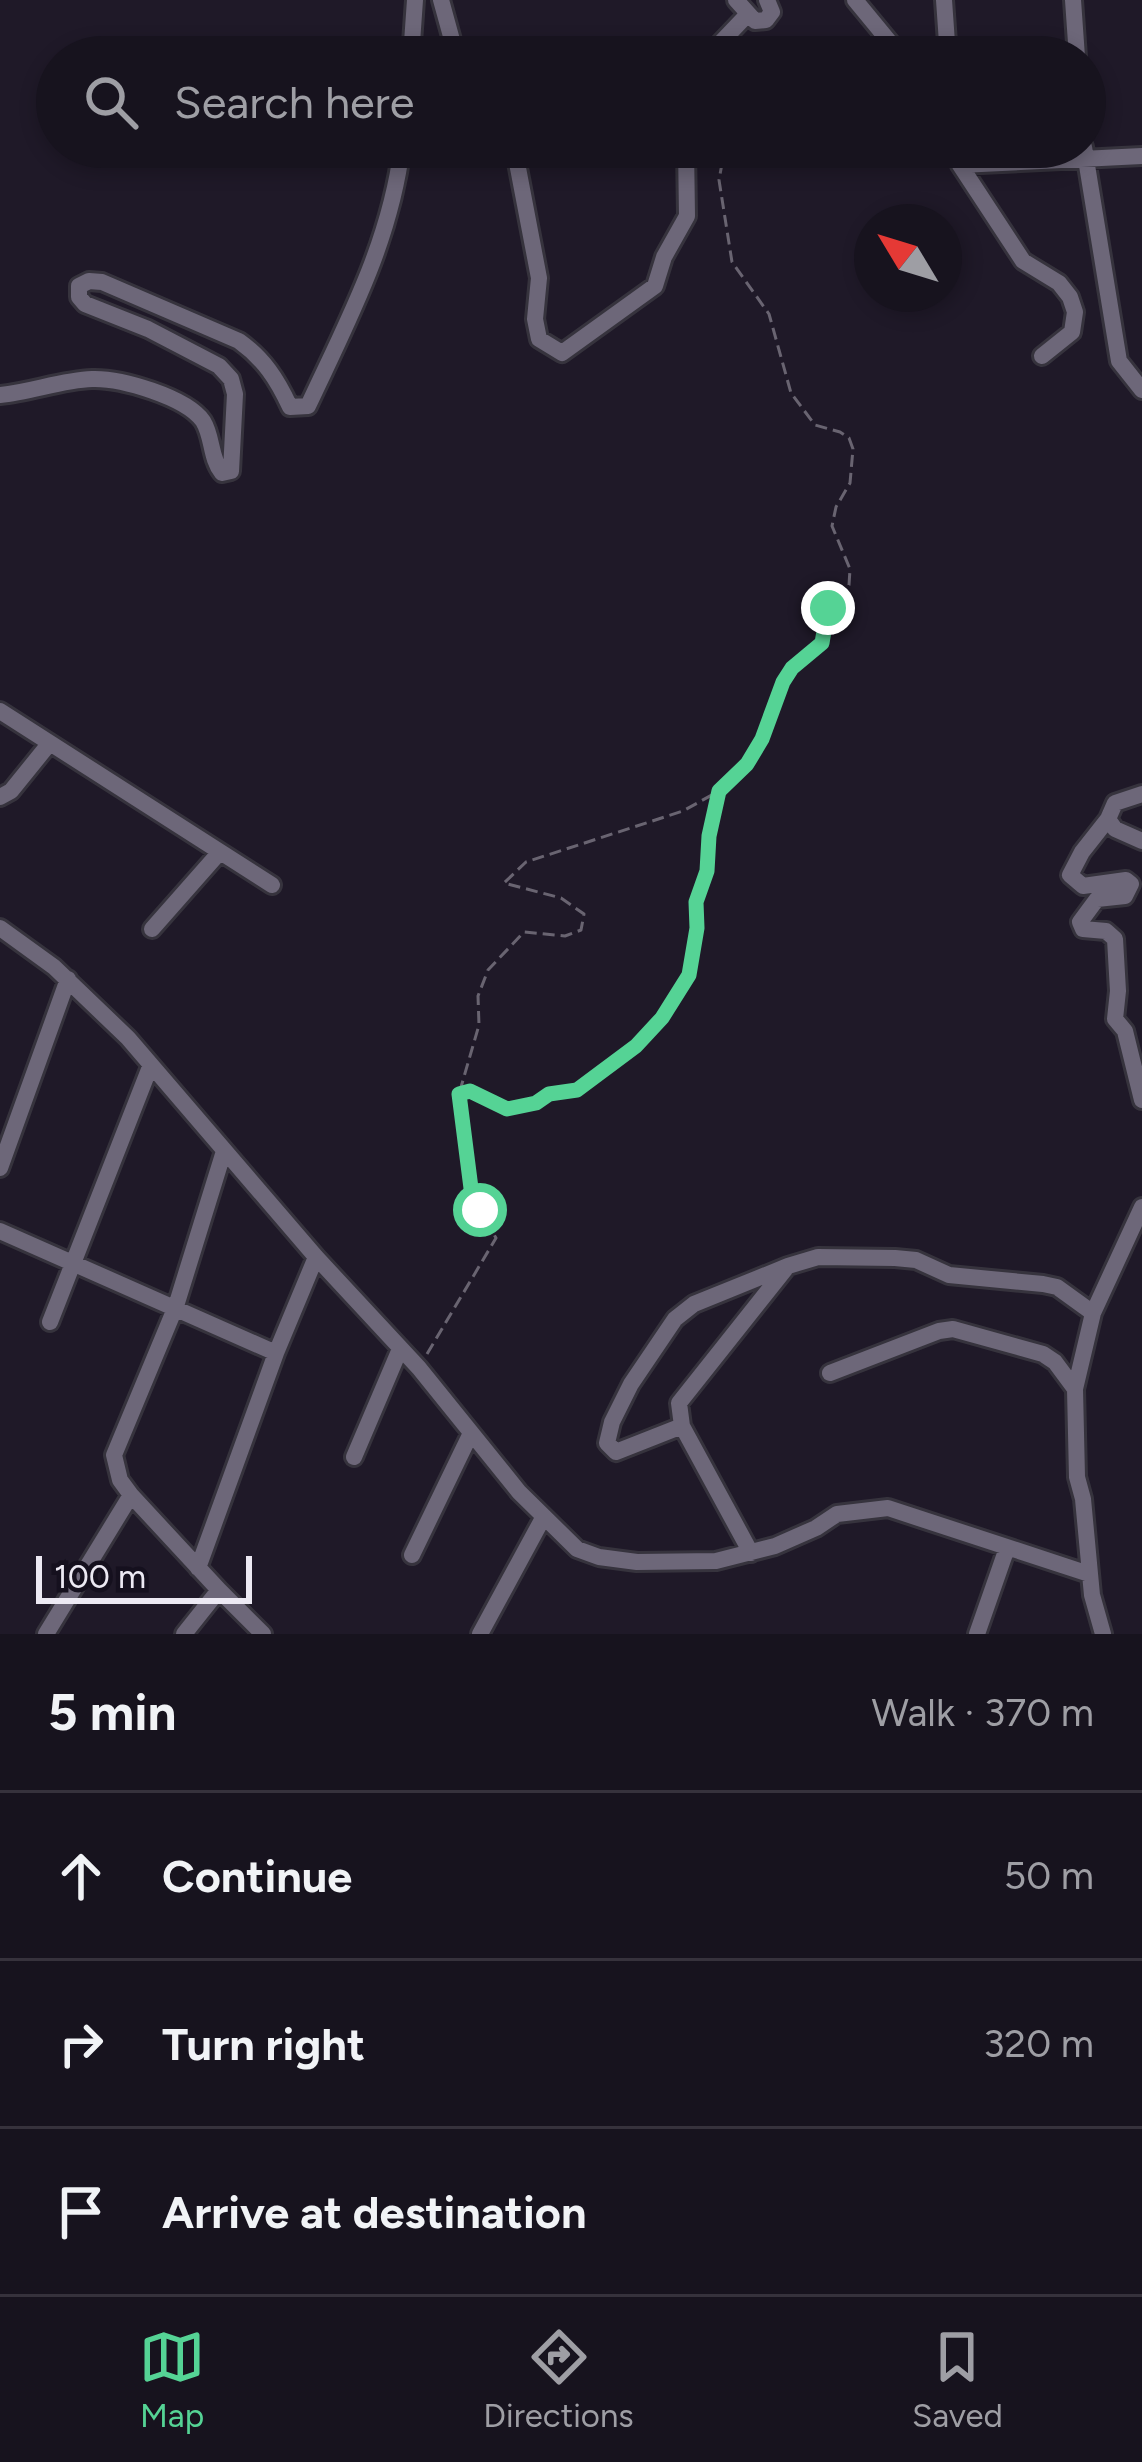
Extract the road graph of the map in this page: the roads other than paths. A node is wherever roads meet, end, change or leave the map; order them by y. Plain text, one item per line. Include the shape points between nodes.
1 (415, 0) edge
2 (441, 0) edge
3 (767, 0) edge
4 (855, 0) edge
5 (944, 0) edge
6 (1073, 0) edge
7 (742, 7) edge
8 (412, 36) edge
9 (451, 36) edge
10 (722, 36) edge
11 (885, 36) edge
12 (947, 36) edge
13 (1076, 36) edge
14 (1106, 153) edge
15 (1142, 156) edge
16 (399, 168) edge
17 (518, 168) edge
18 (686, 168) edge
19 (965, 168) edge
20 (1088, 168) edge
21 (1042, 356) dead end
22 (1142, 390) edge
23 (0, 395) edge
24 (0, 711) edge
25 (49, 744) junction
26 (1142, 794) edge
27 (0, 797) edge
28 (1108, 819) junction
29 (1142, 841) edge
30 (219, 853) junction
31 (272, 885) dead end
32 (0, 928) edge
33 (152, 928) dead end
34 (68, 979) junction
35 (150, 1067) junction
36 (1142, 1100) edge
37 (224, 1151) junction
38 (0, 1168) edge
39 (1142, 1207) edge
40 (0, 1231) edge
41 (316, 1257) junction
42 (76, 1264) junction
43 (788, 1266) junction
44 (176, 1306) junction
45 (1093, 1312) junction
46 (50, 1322) dead end
47 (400, 1349) junction
48 (276, 1353) junction
49 (830, 1373) dead end
50 (1075, 1389) junction
51 (682, 1426) junction
52 (471, 1432) junction
53 (354, 1457) dead end
54 (131, 1496) junction
55 (543, 1518) junction
56 (1007, 1548) junction
57 (751, 1553) junction
58 (412, 1555) dead end
59 (198, 1568) junction
60 (1089, 1574) junction
61 (219, 1590) junction
62 (46, 1634) edge
63 (184, 1634) edge
64 (262, 1634) edge
65 (480, 1634) edge
66 (977, 1634) edge
67 (1103, 1634) edge

1 - 8 street
2 - 9 street
3 - 7 street via 766,20 755,21
4 - 11 street
5 - 12 street
6 - 13 street
7 - 10 street
14 - 15 street
16 - 23 street via 374,264 308,406 290,407 258,354 239,341 102,282 79,286 86,304 148,329 231,379 231,471 217,466 205,423 167,395 94,379
17 - 18 street via 539,278 539,339 562,353 655,286 686,216
19 - 21 street via 1023,261 1070,298 1072,332
20 - 22 street via 1119,361
24 - 25 street
25 - 27 street
25 - 30 street
26 - 28 street via 1115,803
28 - 29 street
28 - 36 street via 1070,875 1083,886 1131,884 1125,896 1097,899 1080,922 1115,940 1115,1019
30 - 31 street
30 - 33 street
32 - 34 street
34 - 35 street
34 - 38 street
35 - 37 street
35 - 42 street
37 - 41 street
37 - 44 street
39 - 45 street
40 - 42 street
41 - 47 street
41 - 48 street
42 - 44 street
42 - 46 street
43 - 45 street via 818,1257 916,1260 949,1275 1058,1287
43 - 51 street via 679,1403
43 - 51 street via 675,1319 631,1384 608,1443 616,1452
44 - 48 street
44 - 54 street via 114,1455
45 - 50 street
47 - 52 street
47 - 53 street
48 - 59 street
49 - 50 street via 953,1329 1042,1354
50 - 60 street
51 - 57 street
52 - 55 street
52 - 58 street
54 - 59 street
54 - 62 street
55 - 57 street via 569,1544 599,1557 677,1563
55 - 65 street
56 - 57 street via 888,1508 837,1514
56 - 60 street
56 - 66 street
59 - 61 street
60 - 67 street
61 - 63 street
61 - 64 street

